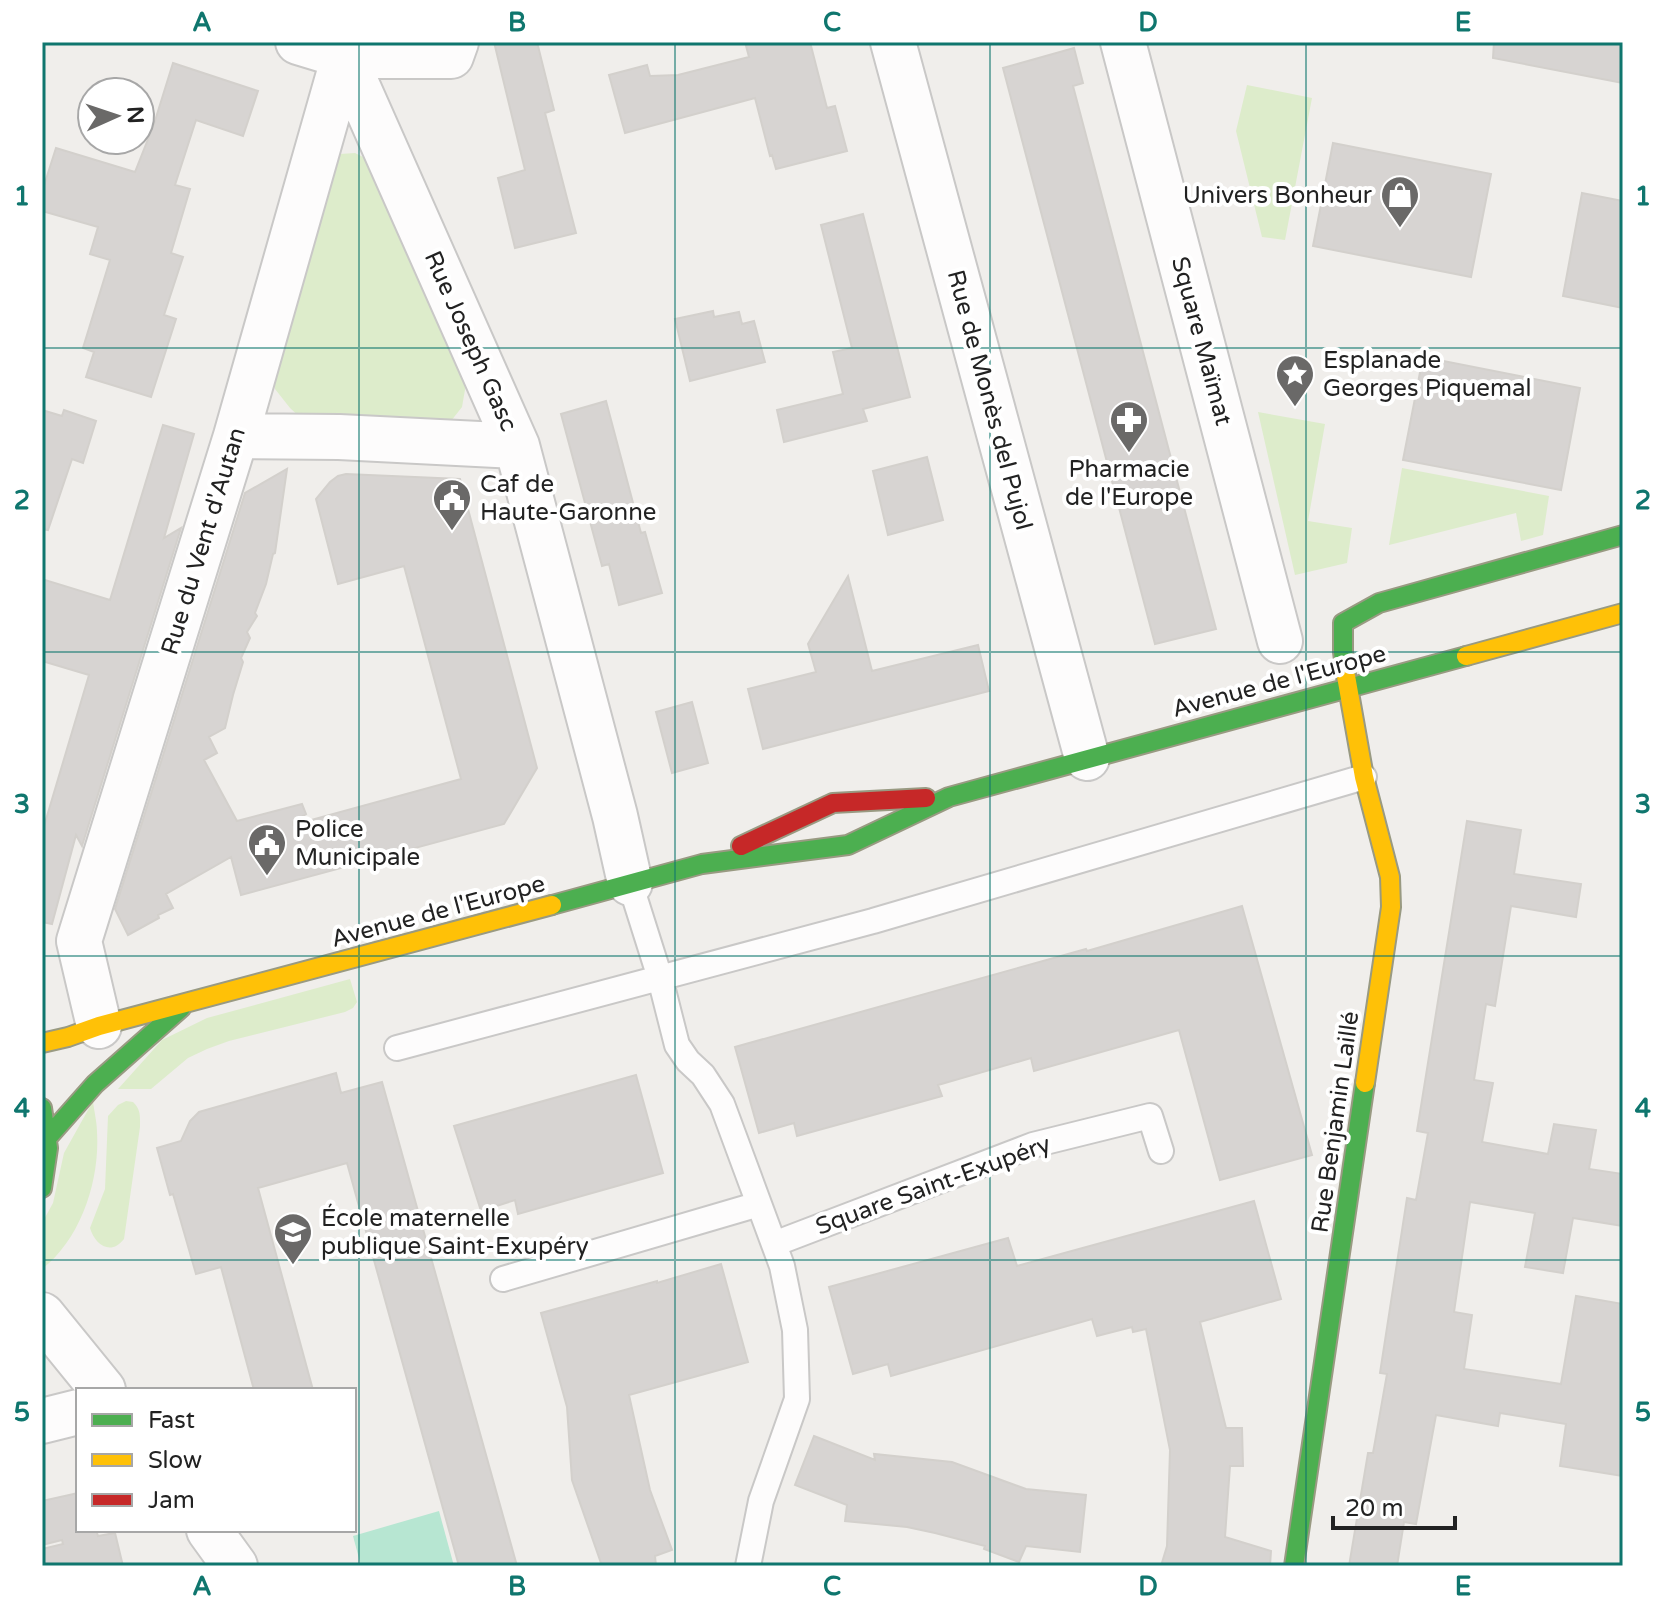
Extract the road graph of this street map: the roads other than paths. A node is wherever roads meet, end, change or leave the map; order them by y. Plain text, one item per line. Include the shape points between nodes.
1 (298, 42) edge
2 (456, 42) edge
3 (893, 42) edge
4 (1123, 42) edge
5 (346, 49) edge
6 (236, 436) junction
7 (517, 446) junction
8 (1623, 535) edge
9 (1623, 613) edge
10 (1280, 641) dead end
11 (1348, 687) junction
12 (1087, 758) junction
13 (1364, 777) junction
14 (949, 797) junction
15 (702, 864) junction
16 (630, 883) junction
17 (660, 978) junction
18 (186, 1003) junction
19 (99, 1026) junction
20 (42, 1043) edge
21 (397, 1048) dead end
22 (42, 1107) edge
23 (49, 1136) junction
24 (1161, 1151) dead end
25 (42, 1188) edge
26 (759, 1204) junction
27 (774, 1244) junction
28 (503, 1279) dead end
29 (42, 1315) edge
30 (101, 1388) edge
31 (76, 1412) edge
32 (42, 1421) edge
33 (210, 1532) edge
34 (235, 1566) edge
35 (748, 1566) edge
36 (1294, 1566) edge

1 - 5 street
2 - 5 street via 451,56
3 - 12 street, Rue de Monès del Pujol
4 - 10 street, Square Maïmat
5 - 6 street, Rue du Vent d'Autan
5 - 7 street, Rue Joseph Gasc
6 - 7 street
6 - 19 street, Rue du Vent d'Autan via 79,941
7 - 16 street, Rue Joseph Gasc
8 - 11 street, Rue Benjamin Laillé via 1364,610 1343,623
9 - 11 street, Avenue de l'Europe
11 - 12 street, Avenue de l'Europe
11 - 13 street, Rue Benjamin Laillé
12 - 14 street, Avenue de l'Europe
13 - 17 lane
13 - 36 street, Rue Benjamin Laillé via 1390,877 1391,907
14 - 15 street, Avenue de l'Europe via 848,845
14 - 15 street, Avenue de l'Europe via 833,803
15 - 16 street, Avenue de l'Europe
16 - 17 lane
16 - 18 street, Avenue de l'Europe
17 - 21 lane
17 - 26 lane via 677,1045 722,1104
18 - 19 street, Avenue de l'Europe
18 - 23 street, Avenue de l'Europe via 95,1084
19 - 20 street, Avenue de l'Europe
22 - 23 street
23 - 25 street
24 - 27 lane, Square Saint-Exupéry via 1150,1116 1033,1145
26 - 27 lane
26 - 28 lane
27 - 35 lane via 795,1330 797,1399 761,1501
29 - 30 street
31 - 32 street
33 - 34 street

